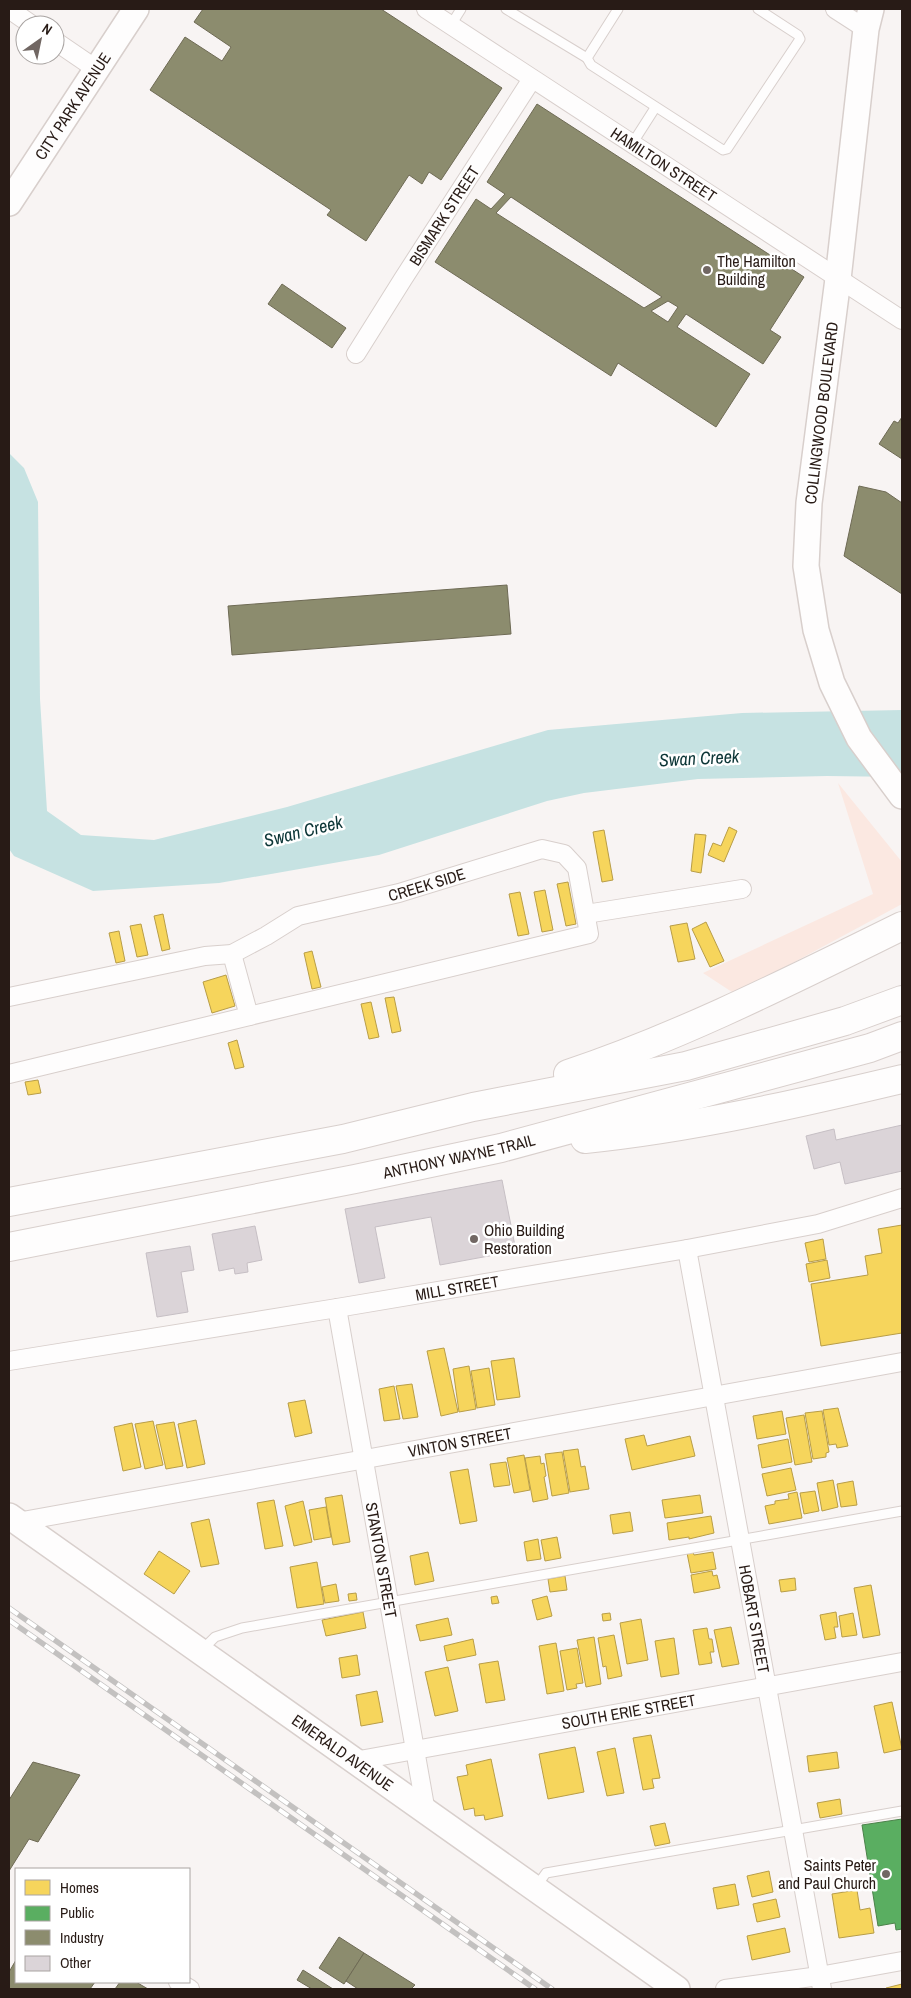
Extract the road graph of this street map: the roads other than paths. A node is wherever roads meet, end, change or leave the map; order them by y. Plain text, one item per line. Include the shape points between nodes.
1 (136, 9) edge
2 (426, 9) edge
3 (461, 9) edge
4 (506, 9) edge
5 (618, 9) edge
6 (758, 9) edge
7 (835, 9) edge
8 (868, 19) edge
9 (451, 25) junction
10 (65, 48) edge
11 (587, 58) junction
12 (96, 69) junction
13 (532, 79) junction
14 (655, 108) junction
15 (632, 144) junction
16 (9, 203) edge
17 (838, 279) junction
18 (902, 320) edge
19 (356, 354) dead end
20 (902, 796) edge
21 (742, 889) dead end
22 (586, 914) junction
23 (902, 926) edge
24 (232, 954) junction
25 (9, 997) edge
26 (902, 1000) edge
27 (249, 1016) junction
28 (902, 1036) edge
29 (9, 1074) edge
30 (902, 1079) edge
31 (473, 1107) junction
32 (501, 1148) junction
33 (902, 1198) edge
34 (9, 1202) edge
35 (9, 1246) edge
36 (687, 1249) junction
37 (337, 1308) junction
38 (9, 1360) edge
39 (902, 1362) edge
40 (715, 1396) junction
41 (363, 1460) junction
42 (902, 1511) edge
43 (13, 1519) edge
44 (741, 1539) junction
45 (388, 1601) junction
46 (200, 1652) junction
47 (902, 1662) edge
48 (768, 1686) junction
49 (415, 1750) junction
50 (354, 1760) junction
51 (902, 1811) edge
52 (426, 1812) junction
53 (793, 1831) junction
54 (535, 1889) junction
55 (902, 1961) edge
56 (820, 1983) edge
57 (677, 1989) edge
58 (725, 1989) edge

1 - 12 street, CITY PARK AVENUE
2 - 9 street, HAMILTON STREET
3 - 9 lane
4 - 11 lane
5 - 11 lane
6 - 14 lane via 800,39 727,149 718,149
7 - 8 street
8 - 17 street, COLLINGWOOD BOULEVARD
9 - 13 street, HAMILTON STREET
10 - 12 street
11 - 14 lane via 591,65
12 - 16 street, CITY PARK AVENUE
13 - 15 street, HAMILTON STREET
13 - 19 street, BISMARK STREET
14 - 15 lane
15 - 17 street, HAMILTON STREET
17 - 18 street, HAMILTON STREET
17 - 20 street, COLLINGWOOD BOULEVARD via 810,495 806,566 816,630 832,683 859,738
21 - 22 street
22 - 24 street, CREEK SIDE via 577,868 564,854 542,849 399,893 298,916
22 - 27 street, CREEK SIDE via 589,934
23 - 31 highway via 767,992 606,1061
24 - 25 street, CREEK SIDE via 205,956
24 - 27 street
26 - 31 highway via 845,1021 686,1066
27 - 29 street, CREEK SIDE
28 - 32 highway, ANTHONY WAYNE TRAIL via 870,1048
30 - 32 highway via 791,1106 633,1134
31 - 34 highway via 343,1139
32 - 35 highway, ANTHONY WAYNE TRAIL
33 - 36 street, MILL STREET via 818,1224
36 - 37 street, MILL STREET
36 - 40 street, HOBART STREET
37 - 38 street, MILL STREET
37 - 41 street, STANTON STREET
39 - 40 street, VINTON STREET
40 - 41 street, VINTON STREET
40 - 44 street, HOBART STREET
41 - 43 street, VINTON STREET
41 - 45 street, STANTON STREET
42 - 44 lane
43 - 46 street, EMERALD AVENUE
44 - 45 lane
44 - 48 street, HOBART STREET
45 - 46 lane via 242,1628 216,1637
45 - 49 street, STANTON STREET
46 - 50 street, EMERALD AVENUE
47 - 48 street, SOUTH ERIE STREET
48 - 49 street, SOUTH ERIE STREET
48 - 53 street, HOBART STREET
49 - 50 street, SOUTH ERIE STREET
49 - 52 street, STANTON STREET
50 - 52 street, EMERALD AVENUE
51 - 53 lane
52 - 54 street, EMERALD AVENUE
53 - 54 lane via 546,1873
53 - 56 street, HOBART STREET
54 - 57 street, EMERALD AVENUE
55 - 56 street
56 - 58 street

